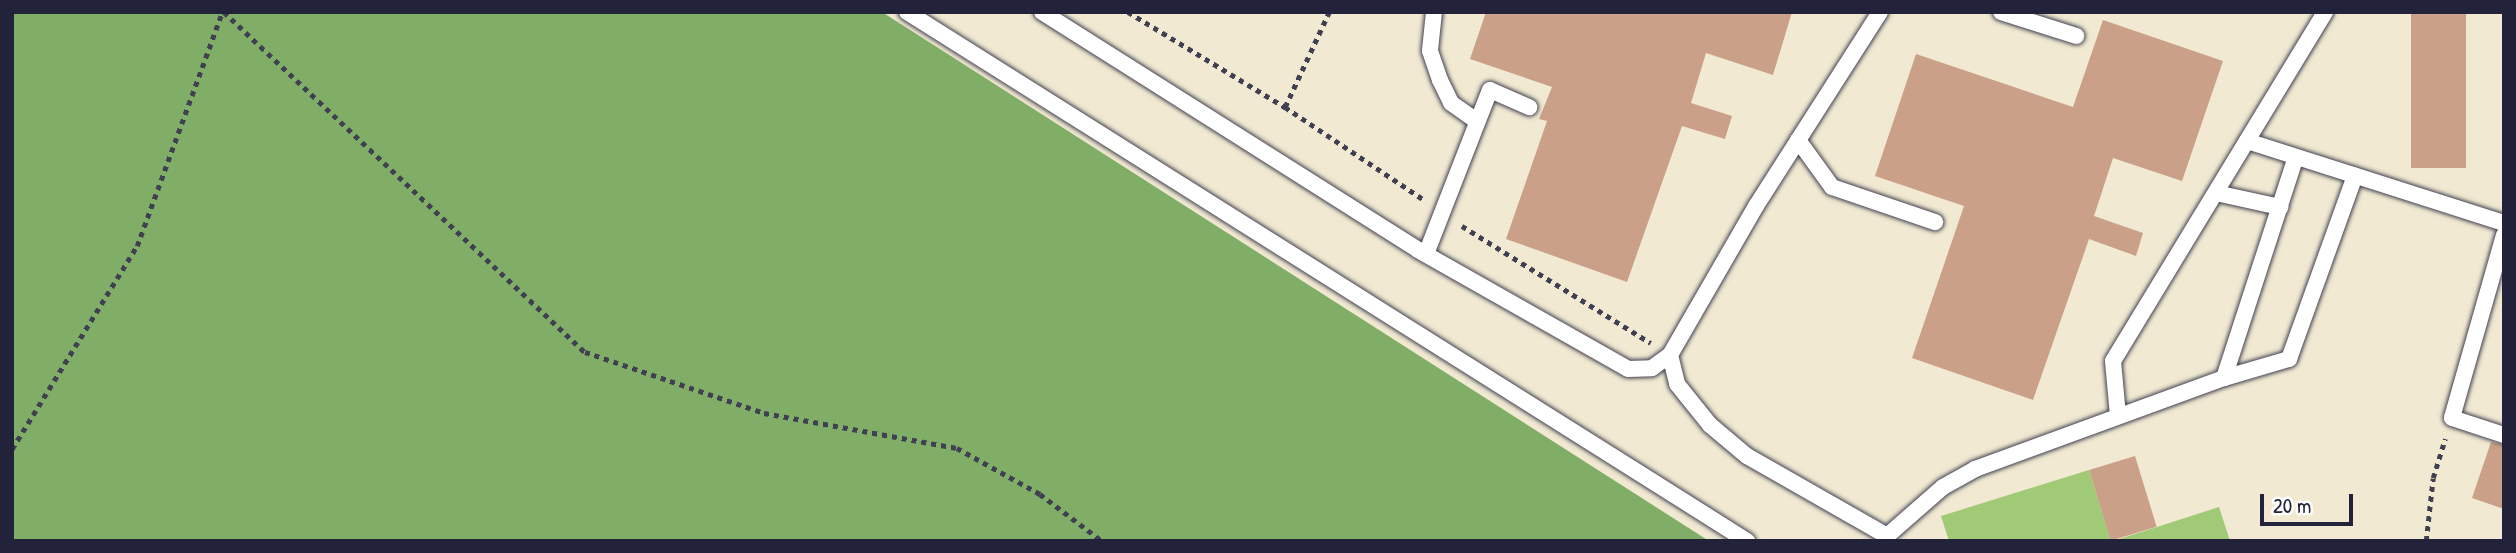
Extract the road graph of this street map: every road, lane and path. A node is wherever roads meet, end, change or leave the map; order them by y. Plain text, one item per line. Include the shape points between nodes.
1 (223, 12) edge
2 (907, 12) edge
3 (1042, 12) edge
4 (1128, 12) edge
5 (1329, 12) edge
6 (1434, 12) edge
7 (1880, 12) edge
8 (2001, 12) edge
9 (2325, 12) edge
10 (2076, 36) dead end
11 (1284, 107) junction
12 (1529, 107) dead end
13 (1477, 121) junction
14 (1798, 140) junction
15 (2247, 141) junction
16 (2296, 157) junction
17 (2355, 176) junction
18 (2216, 193) junction
19 (2280, 207) junction
20 (1440, 211) junction
21 (1935, 222) dead end
22 (2504, 223) edge
23 (2504, 235) edge
24 (1426, 254) junction
25 (1670, 355) junction
26 (2224, 378) junction
27 (2118, 416) junction
28 (2452, 418) junction
29 (2504, 435) edge
30 (12, 449) edge
31 (1888, 539) edge
32 (1102, 541) edge
33 (1747, 541) edge
34 (2426, 541) edge

1 - 30 path via 137,246
1 - 32 path via 585,352 764,413 957,448 1040,494
2 - 33 lane
3 - 24 lane
4 - 11 path
5 - 11 path
6 - 13 lane via 1430,51 1440,80 1451,103
7 - 14 lane
8 - 10 lane
9 - 15 lane
11 - 20 path
12 - 13 lane via 1490,90
13 - 20 lane
14 - 21 lane via 1832,187
14 - 25 lane
15 - 16 lane
15 - 18 lane
16 - 17 lane
16 - 19 lane
17 - 22 lane
17 - 26 lane via 2290,359
18 - 19 lane
18 - 27 lane via 2113,361
19 - 26 lane
20 - 24 lane
20 - 25 path
23 - 28 lane
24 - 25 lane via 1628,369 1652,368
25 - 31 lane via 1677,384 1710,425 1738,449
26 - 27 lane
27 - 31 lane via 1975,469 1943,487
28 - 29 lane
28 - 34 path via 2433,478

